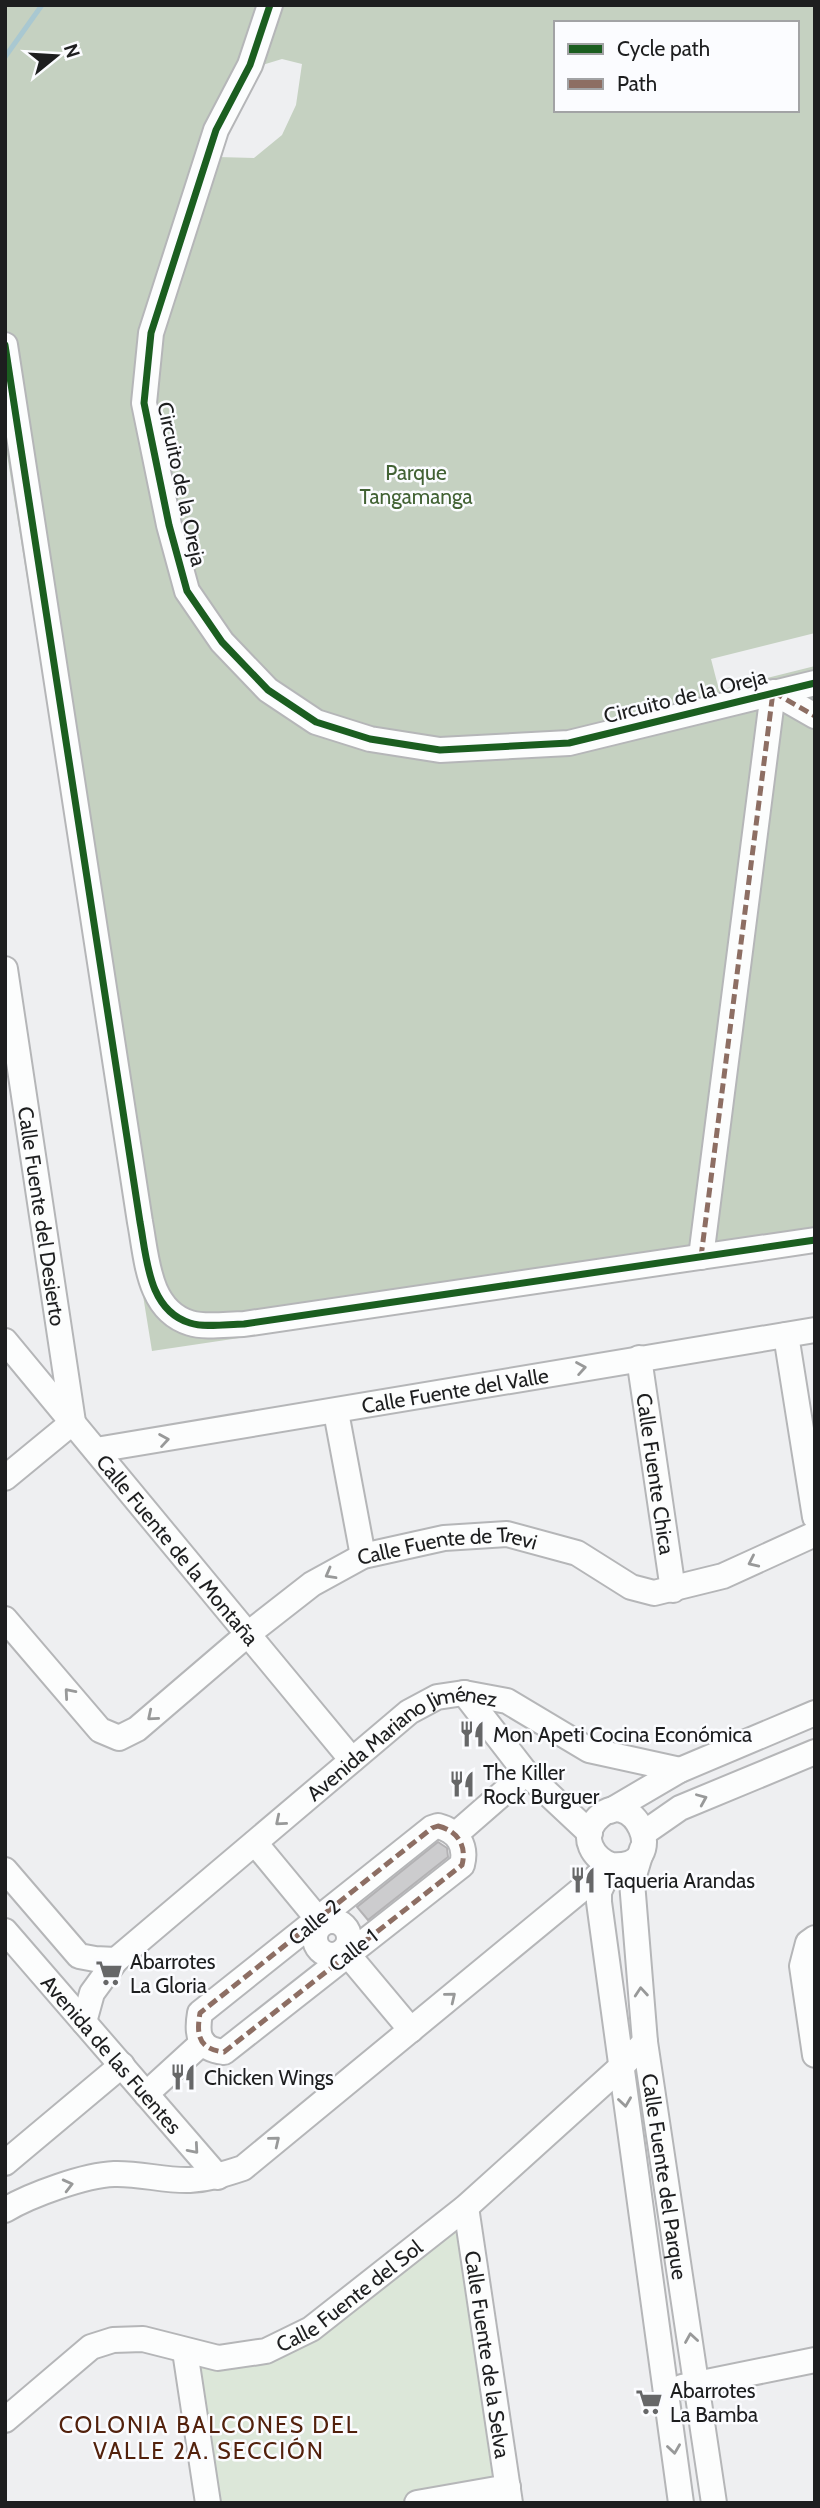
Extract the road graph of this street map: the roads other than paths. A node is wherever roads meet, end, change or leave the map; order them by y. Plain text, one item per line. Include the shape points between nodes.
1 (270, 5) edge
2 (5, 345) edge
3 (815, 683) edge
4 (773, 692) junction
5 (815, 716) edge
6 (5, 969) edge
7 (9, 1018) edge
8 (815, 1240) edge
9 (701, 1257) junction
10 (815, 1330) edge
11 (786, 1335) junction
12 (5, 1341) edge
13 (639, 1358) junction
14 (337, 1412) junction
15 (73, 1422) junction
16 (96, 1450) junction
17 (5, 1478) edge
18 (815, 1517) edge
19 (815, 1534) edge
20 (363, 1556) junction
21 (673, 1590) junction
22 (5, 1619) edge
23 (248, 1634) junction
24 (464, 1693) junction
25 (815, 1713) edge
26 (815, 1752) edge
27 (352, 1760) junction
28 (680, 1770) junction
29 (526, 1773) junction
30 (610, 1811) junction
31 (590, 1833) junction
32 (456, 1834) junction
33 (643, 1840) junction
34 (255, 1843) junction
35 (611, 1865) junction
36 (5, 1871) edge
37 (557, 1910) junction
38 (600, 1913) junction
39 (42, 1914) junction
40 (320, 1921) junction
41 (815, 1938) edge
42 (8, 1939) edge
43 (346, 1952) junction
44 (116, 1960) junction
45 (84, 2022) junction
46 (411, 2030) junction
47 (203, 2042) junction
48 (645, 2042) junction
49 (815, 2055) edge
50 (122, 2065) junction
51 (621, 2067) junction
52 (146, 2094) junction
53 (5, 2163) edge
54 (218, 2177) junction
55 (466, 2207) junction
56 (5, 2210) edge
57 (185, 2351) junction
58 (815, 2360) edge
59 (698, 2383) junction
60 (666, 2390) junction
61 (5, 2420) edge
62 (509, 2495) edge
63 (208, 2503) edge
64 (418, 2503) edge
65 (681, 2503) edge
66 (714, 2503) edge

1 - 4 street, Circuito de la Oreja via 250,65 208,154 152,333 144,403 187,591 222,642 268,690 316,722 370,739 440,750 569,743
2 - 9 street via 140,1222 152,1286 169,1313 192,1324 244,1324
3 - 4 street, Circuito de la Oreja
4 - 5 street
4 - 9 street
6 - 7 street, Calle Fuente del Desierto
7 - 15 street, Calle Fuente del Desierto
8 - 9 street
10 - 11 street, Calle Fuente del Valle
11 - 13 street, Calle Fuente del Valle
11 - 18 street
12 - 15 street, Calle Fuente de la Montaña
14 -> 13 street, Calle Fuente del Valle
13 - 21 street, Calle Fuente Chica
16 -> 14 street, Calle Fuente del Valle
14 - 20 street
15 - 16 street, Calle Fuente de la Montaña
15 - 17 street
16 - 23 street, Calle Fuente de la Montaña
19 -> 21 street, Calle Fuente de Trevi via 723,1576
20 - 21 street, Calle Fuente de Trevi via 444,1538 507,1534 577,1553 631,1587 654,1593
20 -> 23 street, Calle Fuente de Trevi via 312,1584
23 -> 22 street, Calle Fuente de Trevi via 137,1729 119,1738 100,1730
23 - 27 street, Calle Fuente de la Montaña
24 - 27 street, Avenida Mariano Jiménez via 437,1697 409,1712
24 - 28 street, Avenida Mariano Jiménez via 507,1702 589,1750
24 - 29 street
25 - 28 street
33 -> 26 street via 680,1808
27 -> 34 street, Avenida Mariano Jiménez
28 - 30 street
29 - 31 street
29 - 32 street
30 - 31 street via 597,1819
30 - 33 street via 635,1818
31 - 35 street via 597,1857
32 - 40 street, Calle 2 via 432,1828
32 - 43 street, Calle 1 via 463,1846 462,1865
33 - 35 street via 639,1855 627,1864
48 -> 33 street, Calle Fuente del Parque via 632,1882
34 - 40 street
34 - 44 street, Avenida Mariano Jiménez
35 - 37 street
35 - 38 street, Calle Fuente del Parque via 599,1892
36 - 39 street, Avenida de las Fuentes
37 - 38 street via 581,1898 592,1900
46 -> 37 street
38 - 51 street, Calle Fuente del Parque
39 - 42 street
39 - 44 street, Avenida de las Fuentes via 79,1955
40 - 43 street via 333,1920 348,1929
40 - 47 street, Calle 2 via 200,2013 197,2030
41 - 49 street via 808,1943 802,1966
42 - 45 street, Avenida de las Fuentes
43 - 46 street
43 - 47 street, Calle 1 via 224,2052 211,2050
44 - 45 street, Avenida Mariano Jiménez via 92,1993
45 - 50 street, Avenida de las Fuentes
54 -> 46 street via 243,2168
47 - 52 street
48 - 51 street, Calle Fuente del Sol
59 -> 48 street, Calle Fuente del Parque
50 - 52 street, Avenida de las Fuentes
50 - 53 street
51 - 55 street, Calle Fuente del Sol
51 -> 60 street, Calle Fuente del Parque
52 -> 54 street, Avenida de las Fuentes
56 -> 54 street via 55,2188 111,2174 188,2180
55 - 57 street, Calle Fuente del Sol via 311,2329 266,2351 218,2358
55 - 62 street, Calle Fuente de la Selva
57 - 61 street, Calle Fuente del Sol via 143,2339 113,2340 91,2347
57 - 63 street
58 - 59 street
59 - 60 street
59 - 66 street, Calle Fuente del Parque
60 -> 65 street, Calle Fuente del Parque
62 - 64 street

